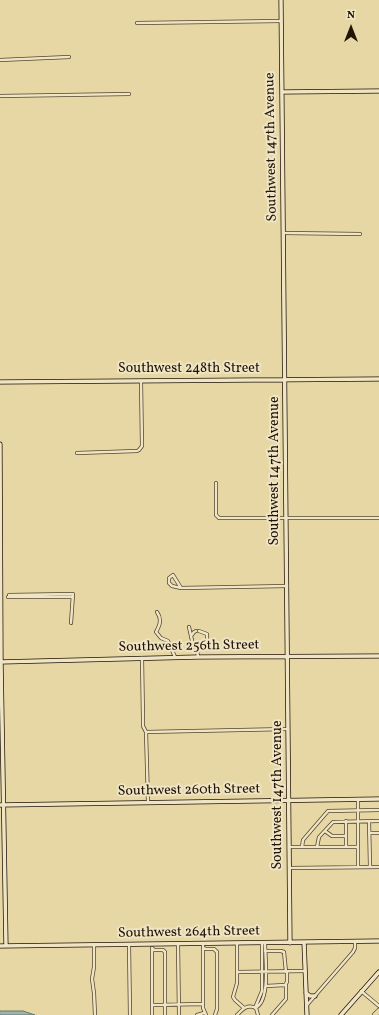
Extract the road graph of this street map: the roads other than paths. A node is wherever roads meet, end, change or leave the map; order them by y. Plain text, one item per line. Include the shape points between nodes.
1 (281, 0) edge
2 (282, 21) junction
3 (137, 23) dead end
4 (69, 58) dead end
5 (0, 60) edge
6 (379, 91) edge
7 (282, 92) junction
8 (129, 94) dead end
9 (0, 96) edge
10 (284, 233) junction
11 (360, 234) dead end
12 (285, 379) junction
13 (379, 379) edge
14 (141, 381) junction
15 (0, 382) edge
16 (0, 444) edge
17 (77, 453) dead end
18 (216, 483) dead end
19 (286, 517) junction
20 (379, 518) edge
21 (287, 586) junction
22 (182, 588) junction
23 (8, 596) dead end
24 (157, 612) dead end
25 (71, 623) dead end
26 (189, 627) dead end
27 (191, 636) junction
28 (198, 650) junction
29 (288, 656) junction
30 (379, 656) edge
31 (175, 657) junction
32 (198, 657) junction
33 (142, 658) junction
34 (1, 662) edge
35 (288, 728) junction
36 (146, 732) junction
37 (358, 799) junction
38 (379, 799) edge
39 (288, 800) junction
40 (148, 802) junction
41 (2, 805) edge
42 (358, 810) junction
43 (379, 810) edge
44 (346, 821) junction
45 (358, 821) junction
46 (369, 821) junction
47 (379, 821) edge
48 (325, 831) junction
49 (369, 833) junction
50 (379, 833) edge
51 (346, 836) junction
52 (289, 847) junction
53 (302, 847) junction
54 (317, 847) junction
55 (346, 847) junction
56 (358, 847) junction
57 (358, 867) junction
58 (370, 867) junction
59 (379, 867) edge
60 (289, 868) junction
61 (379, 941) edge
62 (304, 942) junction
63 (355, 942) junction
64 (237, 943) junction
65 (264, 943) junction
66 (290, 943) junction
67 (178, 944) junction
68 (94, 945) junction
69 (128, 945) junction
70 (0, 946) edge
71 (6, 946) junction
72 (152, 946) junction
73 (203, 946) junction
74 (265, 951) junction
75 (305, 971) junction
76 (237, 972) junction
77 (264, 972) junction
78 (286, 972) junction
79 (379, 972) edge
80 (286, 985) junction
81 (266, 986) junction
82 (362, 991) junction
83 (306, 993) junction
84 (315, 996) junction
85 (165, 1004) junction
86 (179, 1004) junction
87 (204, 1004) junction
88 (152, 1005) junction
89 (307, 1005) junction
90 (379, 1006) edge
91 (244, 1008) junction
92 (255, 1008) junction
93 (379, 1011) edge
94 (205, 1014) edge
95 (95, 1015) edge
96 (130, 1015) edge
97 (152, 1015) edge
98 (165, 1015) edge
99 (179, 1015) edge
100 (197, 1015) edge
101 (215, 1015) edge
102 (237, 1015) edge
103 (258, 1015) edge
104 (272, 1015) edge
105 (307, 1015) edge
106 (341, 1015) edge
107 (376, 1015) edge

1 - 2 street, Southwest 147th Avenue
2 - 3 street
2 - 7 street, Southwest 147th Avenue
4 - 5 street
6 - 7 street
7 - 10 street, Southwest 147th Avenue
8 - 9 street
10 - 11 street
10 - 12 street, Southwest 147th Avenue
12 - 13 street, Southwest 248th Street
12 - 14 street, Southwest 248th Street
12 - 19 street, Southwest 147th Avenue
14 - 15 street, Southwest 248th Street
14 - 17 street via 142,446 137,451
16 - 34 street
18 - 19 street via 216,515 219,518
19 - 20 street
19 - 21 street, Southwest 147th Avenue
21 - 22 street
21 - 29 street, Southwest 147th Avenue
22 - 22 street via 172,586 169,578 173,575
23 - 25 street via 73,597
24 - 31 street via 160,619 156,632 168,641
26 - 27 street
27 - 28 street via 193,645
27 - 28 street via 198,631 207,634 208,642
28 - 32 street
29 - 30 street, Southwest 256th Street
29 - 32 street, Southwest 256th Street
29 - 35 street, Southwest 147th Avenue
31 - 32 street, Southwest 256th Street
31 - 33 street, Southwest 256th Street
33 - 34 street, Southwest 256th Street
33 - 36 street via 143,726
34 - 41 street
35 - 36 street
35 - 39 street, Southwest 147th Avenue
36 - 40 street
37 - 38 street, Southwest 260th Street
37 - 39 street, Southwest 260th Street
37 - 42 street
39 - 40 street, Southwest 260th Street
39 - 52 street, Southwest 147th Avenue
40 - 41 street, Southwest 260th Street
41 - 71 street
42 - 43 street
42 - 45 street
42 - 53 street via 327,811 303,840
44 - 45 street
44 - 48 street via 333,822
44 - 51 street
45 - 46 street
45 - 56 street
46 - 47 street
46 - 49 street
48 - 51 street via 332,836
48 - 54 street via 318,839
49 - 50 street
49 - 58 street
51 - 55 street
52 - 53 street
52 - 60 street, Southwest 147th Avenue
53 - 54 street
54 - 55 street
55 - 56 street
56 - 57 street
57 - 58 street
57 - 60 street
58 - 59 street
60 - 66 street, Southwest 147th Avenue
61 - 63 street, Southwest 264th Street
62 - 63 street, Southwest 264th Street
62 - 66 street, Southwest 264th Street
62 - 75 street
63 - 84 street via 353,952
64 - 65 street, Southwest 264th Street
64 - 73 street, Southwest 264th Street
64 - 76 street
65 - 66 street, Southwest 264th Street
65 - 74 street
65 - 77 street
67 - 72 street, Southwest 264th Street
67 - 73 street, Southwest 264th Street
67 - 86 street
68 - 69 street, Southwest 264th Street
68 - 71 street, Southwest 264th Street
68 - 95 street via 92,979
69 - 72 street, Southwest 264th Street
69 - 96 street
70 - 71 street, Southwest 264th Street
72 - 85 street via 154,950 165,952
72 - 88 street
73 - 87 street
73 - 101 street via 217,952
74 - 77 street
74 - 78 street via 284,952
75 - 78 street
75 - 83 street
76 - 77 street
76 - 91 street via 233,997
77 - 78 street
77 - 81 street
77 - 92 street via 262,993
78 - 80 street
79 - 82 street
80 - 81 street
80 - 104 street via 286,999
81 - 92 street via 262,1001
82 - 90 street
82 - 106 street
83 - 84 street
83 - 89 street
84 - 89 street
85 - 86 street
85 - 88 street
85 - 98 street
86 - 87 street
86 - 99 street
87 - 94 street
88 - 97 street
89 - 105 street
91 - 92 street
91 - 102 street
92 - 103 street
93 - 107 highway
94 - 100 street

